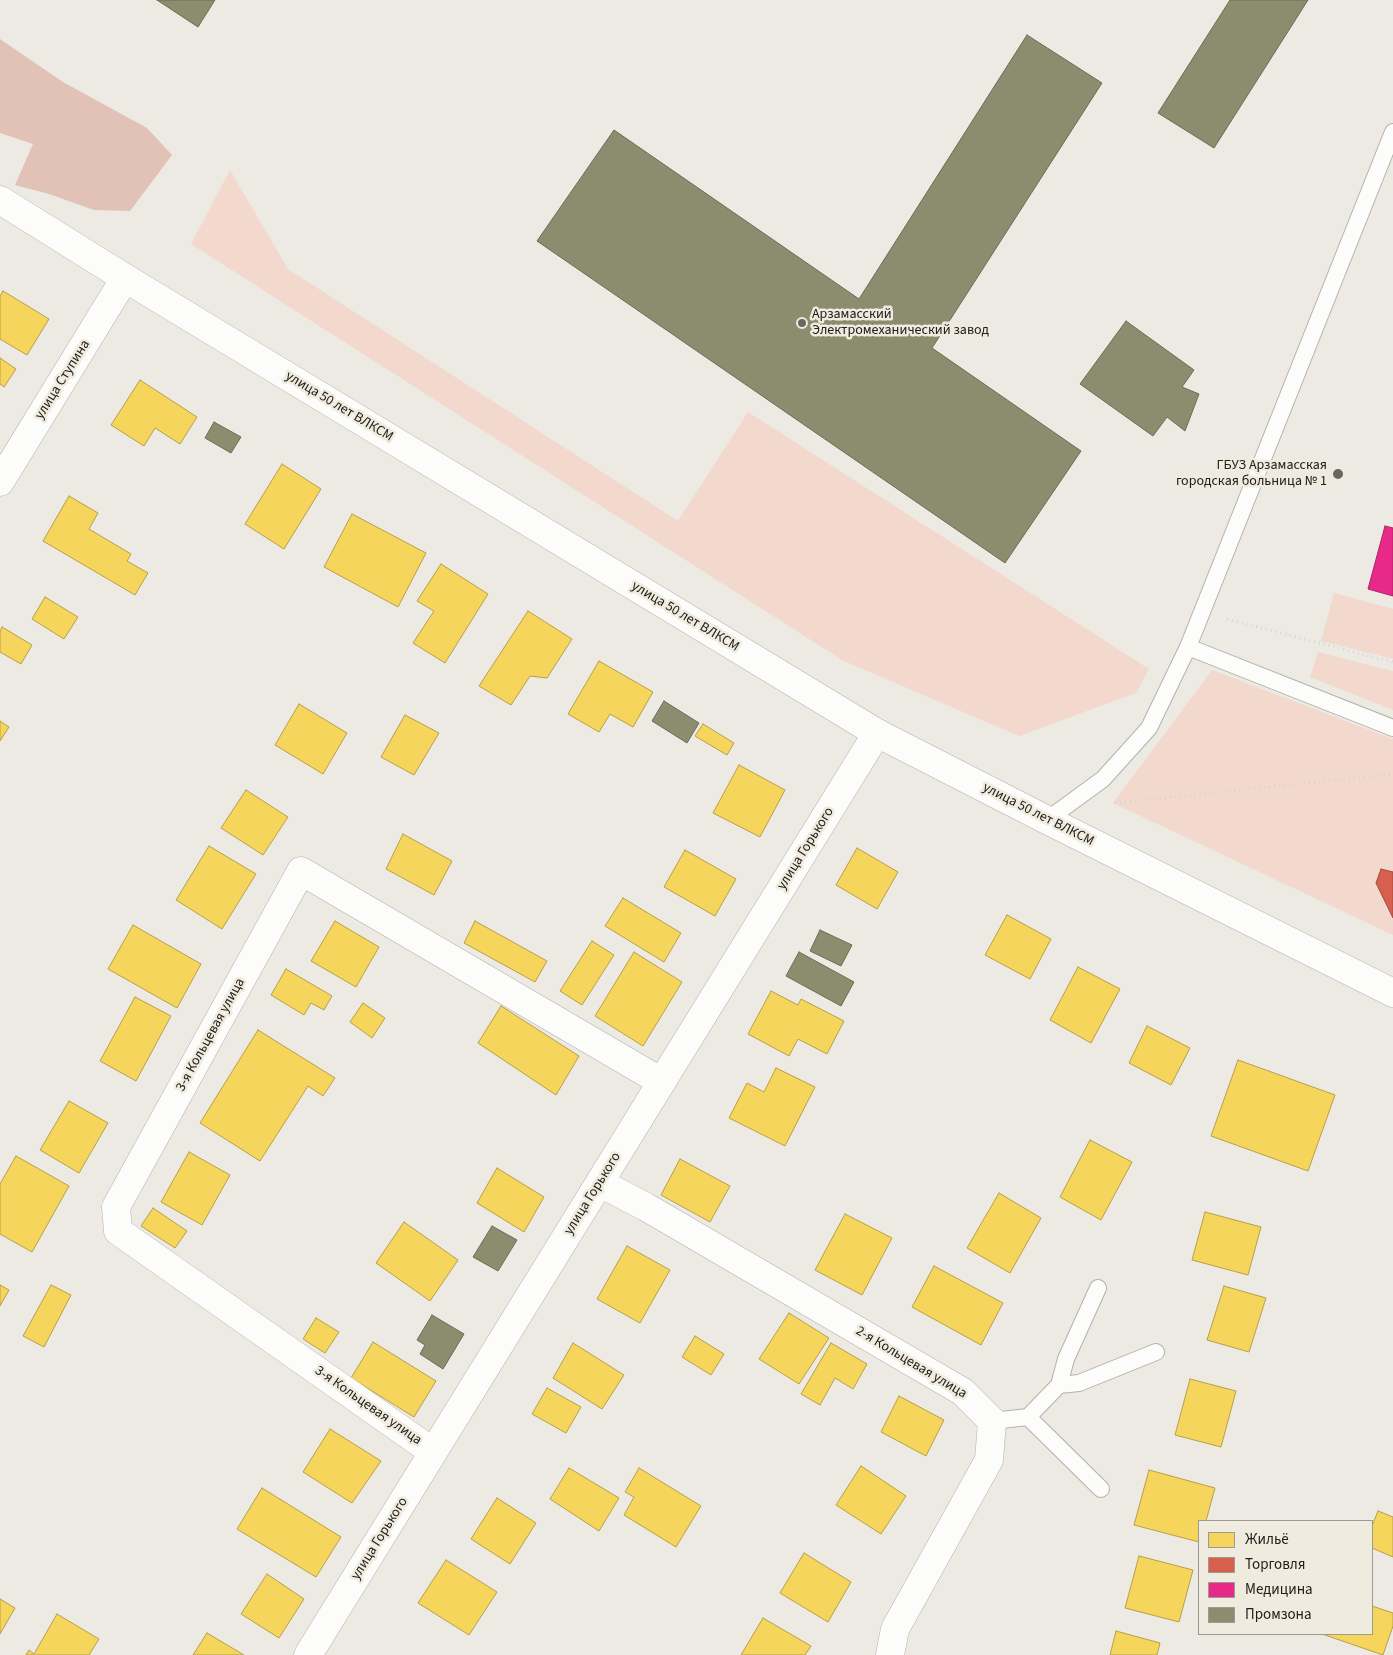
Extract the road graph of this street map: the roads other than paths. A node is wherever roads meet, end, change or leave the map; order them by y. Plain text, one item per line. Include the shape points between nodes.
1 (1393, 132) edge
2 (0, 200) edge
3 (125, 278) junction
4 (0, 482) edge
5 (1188, 647) junction
6 (1393, 728) edge
7 (877, 733) junction
8 (1046, 820) junction
9 (1393, 993) edge
10 (662, 1082) junction
11 (600, 1183) junction
12 (1098, 1288) dead end
13 (1156, 1352) dead end
14 (1059, 1385) junction
15 (1028, 1417) junction
16 (992, 1421) junction
17 (433, 1452) junction
18 (1101, 1488) dead end
19 (308, 1655) edge
20 (890, 1655) edge

1 - 5 lane
2 - 3 street, улица 50 лет ВЛКСМ
3 - 4 street, улица Ступина
3 - 7 street, улица 50 лет ВЛКСМ
5 - 6 lane
5 - 8 lane via 1149,728 1103,779
7 - 8 street, улица 50 лет ВЛКСМ
7 - 10 street, улица Горького
8 - 9 street, улица 50 лет ВЛКСМ
10 - 11 street, улица Горького
10 - 17 street, 3-я Кольцевая улица via 301,871 116,1207 118,1231
11 - 16 street, 2-я Кольцевая улица via 963,1392
11 - 17 street, улица Горького
12 - 14 lane via 1066,1359
13 - 14 lane via 1079,1383
14 - 15 lane
15 - 16 lane
15 - 18 lane
16 - 20 street via 989,1460 895,1629
17 - 19 street, улица Горького

